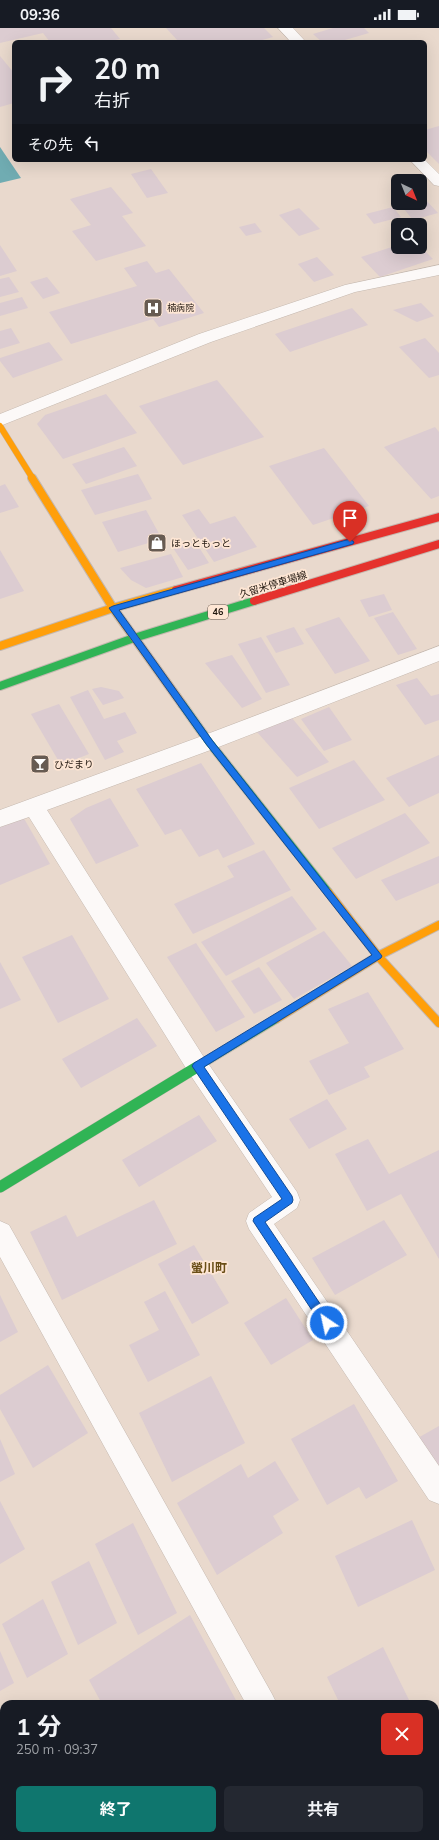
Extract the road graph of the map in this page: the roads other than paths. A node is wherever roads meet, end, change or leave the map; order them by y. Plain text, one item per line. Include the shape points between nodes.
1 (285, 28) edge
2 (297, 40) edge
3 (419, 162) edge
4 (439, 182) edge
5 (439, 270) edge
6 (0, 420) edge
7 (0, 426) edge
8 (439, 517) edge
9 (439, 544) edge
10 (113, 608) junction
11 (134, 638) junction
12 (0, 646) edge
13 (439, 653) edge
14 (0, 686) edge
15 (209, 742) junction
16 (33, 806) junction
17 (0, 819) edge
18 (439, 925) edge
19 (378, 956) junction
20 (439, 1023) edge
21 (197, 1066) junction
22 (0, 1187) edge
23 (0, 1233) edge
24 (439, 1490) edge
25 (260, 1700) edge

1 - 2 street
3 - 4 street
5 - 6 street via 351,288 205,338
7 - 10 street
8 - 10 street, 久留米停車場線
9 - 11 street, 久留米停車場線 / 46
10 - 11 street
10 - 12 street, 久留米停車場線
11 - 14 street, 久留米停車場線 / 46
11 - 15 street
13 - 15 street
15 - 16 street
15 - 19 street
16 - 17 street
16 - 21 street
18 - 19 street
19 - 20 street
19 - 21 street
21 - 22 street
21 - 24 street via 288,1200 258,1221
23 - 25 street

